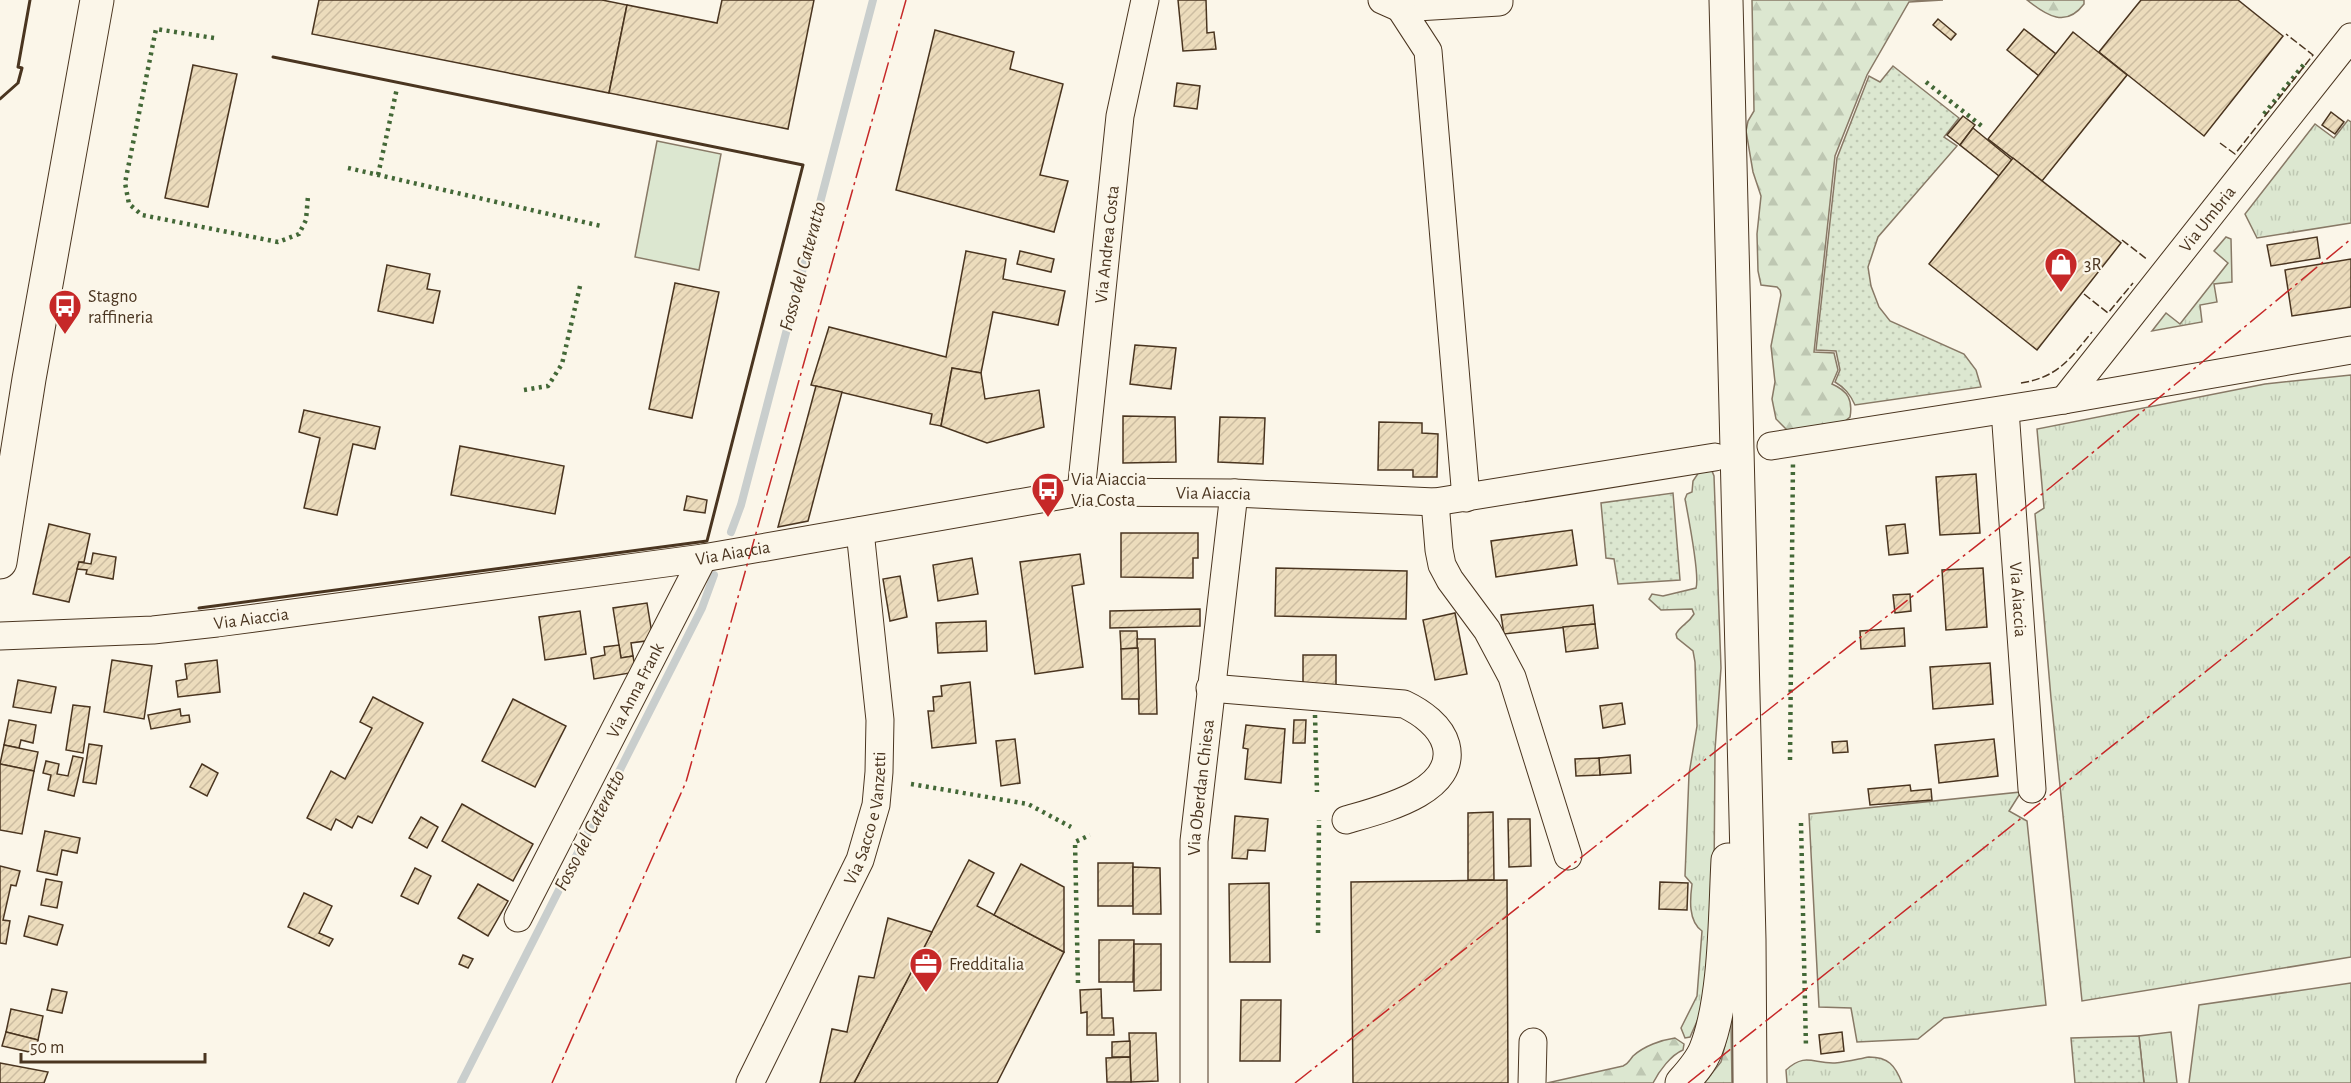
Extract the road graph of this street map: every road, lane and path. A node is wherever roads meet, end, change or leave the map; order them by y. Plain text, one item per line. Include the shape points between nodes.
1 (97, 0) edge
2 (1145, 0) edge
3 (1499, 0) edge
4 (1716, 0) edge
5 (1726, 0) edge
6 (1391, 4) edge
7 (2351, 37) edge
8 (1727, 57) junction
9 (2351, 350) edge
10 (2064, 400) junction
11 (2005, 410) junction
12 (1771, 446) dead end
13 (1715, 457) dead end
14 (1081, 492) junction
15 (1234, 493) junction
16 (1466, 498) junction
17 (1435, 502) junction
18 (860, 531) junction
19 (703, 558) junction
20 (0, 562) edge
21 (0, 636) edge
22 (1210, 688) junction
23 (1743, 739) junction
24 (2032, 789) dead end
25 (1346, 820) dead end
26 (1568, 856) dead end
27 (518, 918) dead end
28 (1749, 940) junction
29 (1533, 1042) dead end
30 (750, 1083) edge
31 (1194, 1083) edge
32 (1532, 1083) edge
33 (1682, 1083) edge
34 (1750, 1083) edge
35 (1768, 1083) edge

1 - 20 main road
2 - 14 street, Via Andrea Costa via 1120,116
3 - 6 street
4 - 8 main road
5 - 8 main road
6 - 16 street via 1428,51
7 - 10 street, Via Umbria
8 - 23 main road
9 - 10 street
10 - 11 street
11 - 12 street
11 - 24 street, Via Aiaccia
13 - 16 street, Via Aiaccia
14 - 15 street, Via Aiaccia
14 - 18 street, Via Aiaccia
15 - 17 street, Via Aiaccia
15 - 22 street, Via Oberdan Chiesa
16 - 17 street, Via Aiaccia
17 - 26 street via 1442,565 1487,630 1512,677
18 - 19 street, Via Aiaccia
18 - 30 street, Via Sacco e Vanzetti via 880,720 876,805 861,860
19 - 21 street, Via Aiaccia via 217,623 153,630
19 - 27 street, Via Anna Frank
22 - 25 street via 1404,704 1432,724 1444,738 1448,754 1448,765 1440,776 1400,804
22 - 31 street, Via Oberdan Chiesa via 1194,841
23 - 28 main road
23 - 33 main road via 1731,804 1715,1012 1706,1049
28 - 34 main road
28 - 35 main road
29 - 32 street

